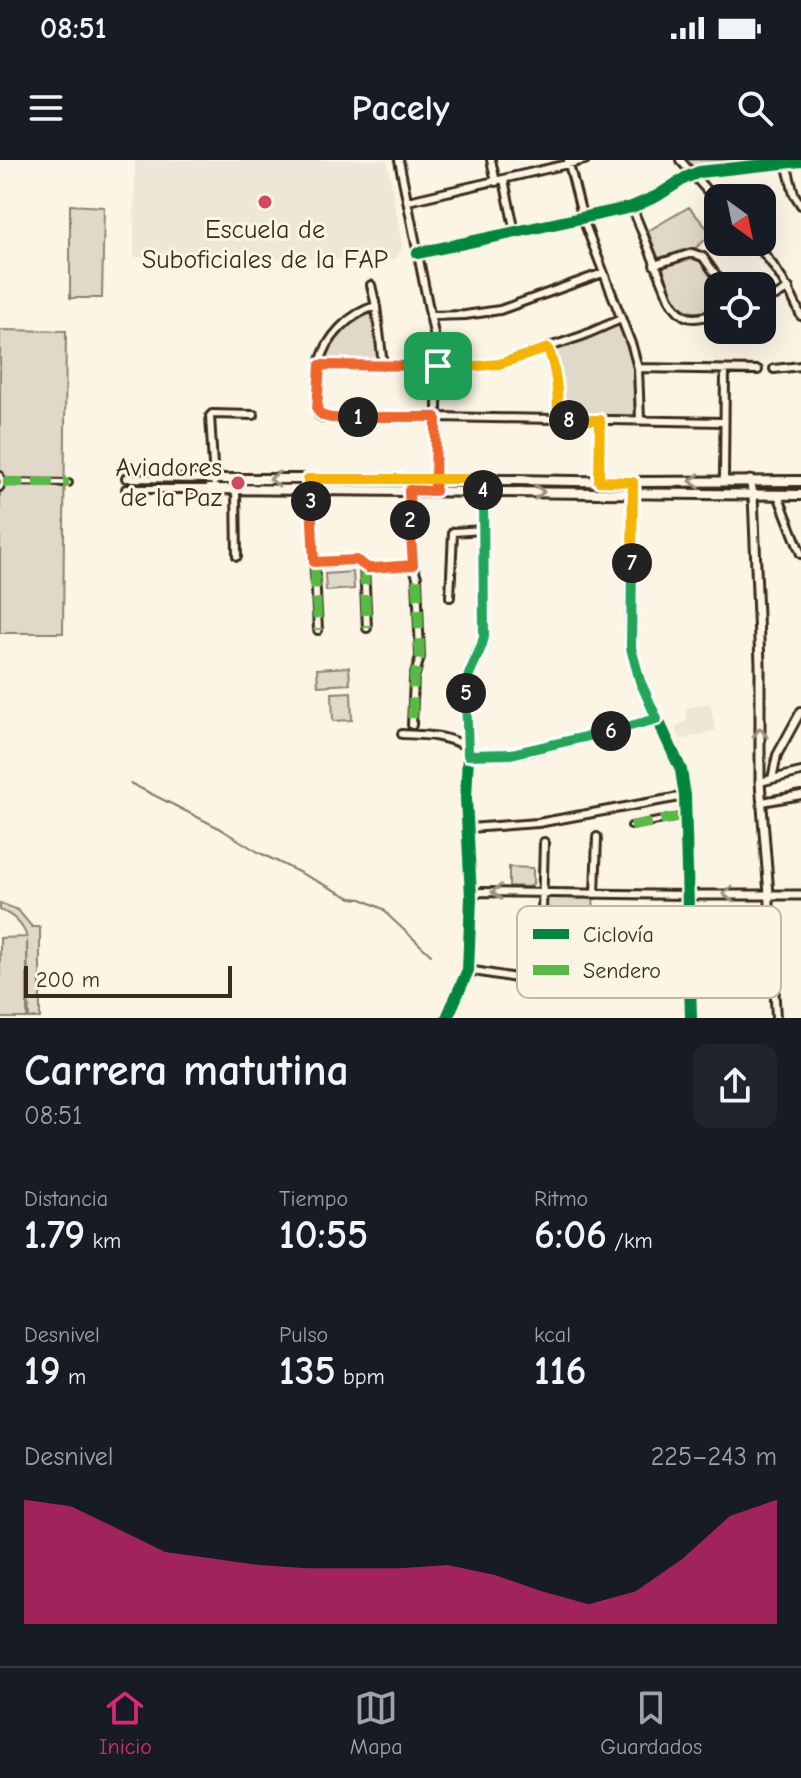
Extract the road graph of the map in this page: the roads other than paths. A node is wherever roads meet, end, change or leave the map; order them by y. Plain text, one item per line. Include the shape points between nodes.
1 (399, 160) edge
2 (491, 160) edge
3 (585, 160) edge
4 (680, 160) edge
5 (801, 161) edge
6 (568, 162) edge
7 (789, 162) edge
8 (741, 164) edge
9 (692, 174) junction
10 (500, 181) junction
11 (704, 187) edge
12 (408, 201) junction
13 (801, 205) edge
14 (632, 207) junction
15 (583, 219) junction
16 (515, 232) junction
17 (418, 253) junction
18 (767, 256) edge
19 (654, 265) junction
20 (714, 272) edge
21 (603, 273) junction
22 (371, 285) dead end
23 (789, 288) junction
24 (776, 296) edge
25 (376, 306) junction
26 (430, 316) junction
27 (801, 316) edge
28 (704, 317) edge
29 (621, 319) junction
30 (548, 348) junction
31 (320, 365) junction
32 (383, 365) junction
33 (438, 366) junction
34 (801, 366) edge
35 (638, 368) junction
36 (774, 369) dead end
37 (725, 370) junction
38 (758, 370) dead end
39 (254, 415) dead end
40 (436, 417) junction
41 (558, 420) junction
42 (600, 420) junction
43 (640, 420) junction
44 (724, 422) junction
45 (0, 475) edge
46 (126, 478) dead end
47 (211, 479) junction
48 (244, 479) junction
49 (308, 479) junction
50 (435, 479) junction
51 (483, 479) junction
52 (724, 480) junction
53 (750, 480) junction
54 (599, 481) junction
55 (801, 481) edge
56 (3, 482) junction
57 (633, 482) junction
58 (69, 483) dead end
59 (0, 488) edge
60 (126, 489) dead end
61 (212, 489) junction
62 (240, 489) junction
63 (308, 490) junction
64 (409, 490) junction
65 (435, 491) junction
66 (483, 492) junction
67 (633, 493) junction
68 (753, 495) junction
69 (778, 495) junction
70 (801, 495) edge
71 (483, 530) junction
72 (801, 554) edge
73 (237, 556) dead end
74 (314, 562) junction
75 (364, 565) junction
76 (413, 565) junction
77 (450, 597) dead end
78 (367, 628) dead end
79 (318, 630) dead end
80 (801, 711) edge
81 (657, 719) junction
82 (412, 725) dead end
83 (402, 734) dead end
84 (467, 750) junction
85 (801, 772) edge
86 (772, 779) junction
87 (760, 782) junction
88 (801, 795) edge
89 (685, 796) junction
90 (762, 802) junction
91 (685, 816) junction
92 (631, 826) dead end
93 (469, 828) junction
94 (597, 837) dead end
95 (544, 842) dead end
96 (542, 892) junction
97 (595, 894) junction
98 (769, 894) junction
99 (687, 895) junction
100 (801, 895) edge
101 (471, 897) junction
102 (542, 906) edge
103 (687, 906) edge
104 (770, 906) edge
105 (468, 970) junction
106 (517, 978) edge
107 (690, 998) edge
108 (775, 998) edge
109 (447, 1018) edge
110 (691, 1018) edge
111 (776, 1018) edge

1 - 12 street
2 - 10 street
3 - 6 street
4 - 9 street
5 - 7 street
6 - 10 street
6 - 15 street
7 - 8 street
7 - 13 street
8 - 9 street
9 - 11 street
9 - 14 street
10 - 12 street
10 - 16 street
12 - 17 street
14 - 15 street
14 - 19 street
15 - 16 street
15 - 21 street
16 - 17 street
17 - 26 street
18 - 23 street
19 - 20 street via 692,253 703,257
19 - 28 street via 676,310
21 - 26 street via 500,310
21 - 29 street
22 - 25 street
23 - 24 street
23 - 27 street
25 - 31 street via 336,332
25 - 32 street
26 - 33 street
29 - 30 street
29 - 35 street
30 - 33 street via 499,364
30 - 41 street via 555,369
31 - 32 street
31 - 40 street via 317,409 324,418
32 - 33 street
33 - 40 street
34 - 36 street
35 - 37 street
35 - 43 street
37 - 38 street
37 - 44 street
39 - 47 street via 210,416
40 - 41 street
40 - 50 street
41 - 42 street
42 - 43 street
42 - 54 street
43 - 44 street
44 - 52 street
45 - 56 street
46 - 47 street
47 - 48 main road
47 - 61 street
49 -> 48 main road
48 - 62 main road
49 - 50 main road
49 - 63 street
50 - 51 main road
50 - 65 street
51 - 54 main road
51 - 66 street
52 - 53 main road
52 -> 57 main road
53 - 55 main road
53 - 68 street
54 - 57 main road
56 - 58 street
56 - 59 street
57 - 67 street
60 - 61 street
61 - 62 main road
62 - 63 main road
62 - 73 street
63 - 64 main road
63 - 74 street
64 - 65 main road
64 - 76 street
65 - 66 main road
66 -> 67 main road
66 - 71 street
67 - 68 main road
67 - 81 street via 631,648
68 - 69 main road
87 -> 68 street
69 - 70 main road
69 - 72 street
71 - 77 street via 453,532
71 - 84 street via 484,636 465,686
74 - 75 street via 356,560
74 - 79 street
75 - 76 street
75 - 78 street
76 - 82 street via 420,657
80 - 86 street via 777,755
81 - 84 street via 511,754
81 - 89 street via 681,770
83 - 84 street via 449,738
84 - 93 street
85 - 86 street
86 - 87 street
87 - 90 street
88 - 90 street
89 - 91 street
89 - 93 street via 538,823
90 - 98 street
91 - 92 street
91 - 99 street
93 - 101 street
94 - 97 street
95 - 96 street
96 - 97 street
96 -> 101 street via 481,892
96 - 102 street
97 - 99 street
98 -> 99 street
98 - 100 street
98 - 104 street
99 - 103 street
101 - 105 street
105 - 106 street
105 - 109 street
107 - 110 street
108 - 111 street

